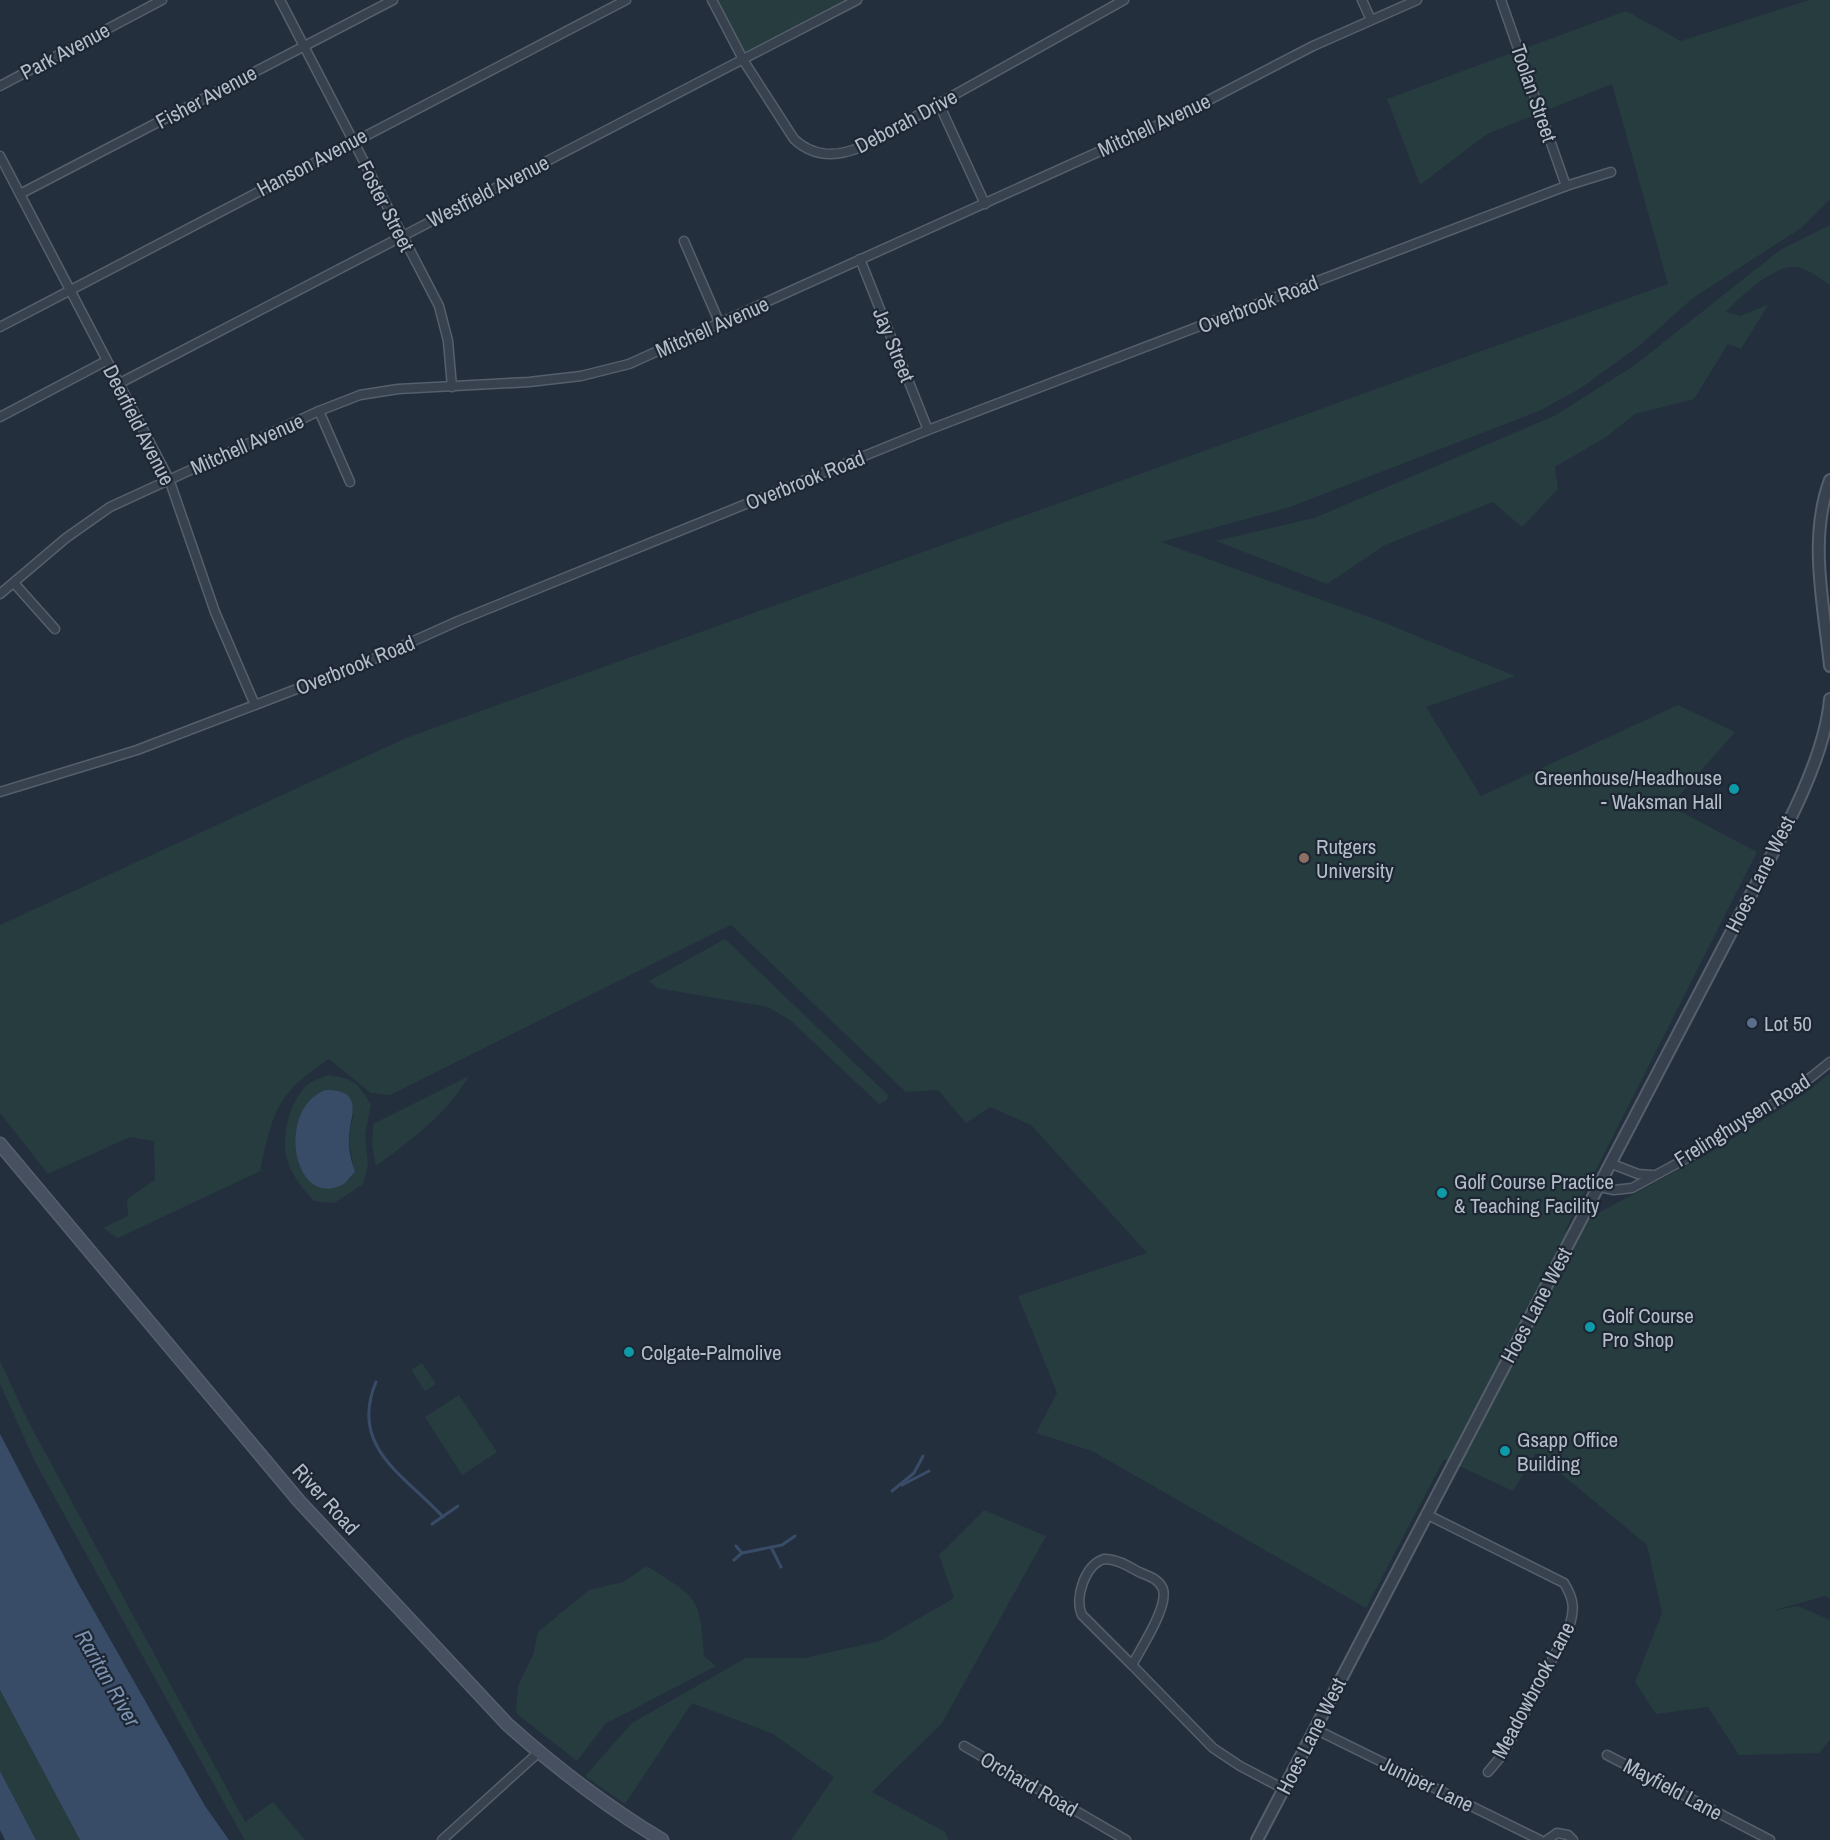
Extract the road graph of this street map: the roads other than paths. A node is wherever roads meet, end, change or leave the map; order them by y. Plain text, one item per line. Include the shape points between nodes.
1 (162, 0) edge
2 (280, 0) edge
3 (393, 0) edge
4 (626, 0) edge
5 (712, 0) edge
6 (857, 0) edge
7 (1124, 0) edge
8 (1362, 0) edge
9 (1417, 0) edge
10 (1502, 0) edge
11 (1371, 20) junction
12 (304, 46) junction
13 (743, 60) junction
14 (0, 86) edge
15 (939, 104) junction
16 (352, 141) junction
17 (0, 156) edge
18 (1611, 172) dead end
19 (1566, 186) junction
20 (20, 194) junction
21 (985, 204) junction
22 (401, 236) junction
23 (684, 241) dead end
24 (860, 259) junction
25 (70, 290) junction
26 (720, 324) junction
27 (0, 327) edge
28 (106, 361) junction
29 (120, 383) junction
30 (452, 387) junction
31 (319, 411) junction
32 (0, 417) edge
33 (928, 430) junction
34 (169, 479) junction
35 (1830, 480) edge
36 (350, 482) dead end
37 (14, 583) junction
38 (0, 594) edge
39 (55, 629) dead end
40 (1830, 666) edge
41 (1830, 699) edge
42 (255, 705) junction
43 (0, 792) edge
44 (1830, 1062) edge
45 (0, 1143) edge
46 (1612, 1164) junction
47 (1652, 1175) junction
48 (1600, 1186) junction
49 (1426, 1514) junction
50 (1132, 1665) junction
51 (1315, 1729) junction
52 (964, 1746) dead end
53 (539, 1752) junction
54 (1607, 1755) dead end
55 (1488, 1772) dead end
56 (1284, 1789) junction
57 (441, 1839) edge
58 (662, 1840) edge
59 (1126, 1840) edge
60 (1257, 1840) edge
61 (1540, 1840) edge
62 (1547, 1840) edge
63 (1573, 1840) edge
64 (1770, 1840) edge

1 - 14 street, Park Avenue
2 - 12 street, Foster Street
3 - 12 street, Fisher Avenue
4 - 16 street, Hanson Avenue
5 - 13 street, Deborah Drive
6 - 13 street, Westfield Avenue
7 - 15 street, Deborah Drive
8 - 11 street
9 - 11 street, Mitchell Avenue
10 - 19 street, Toolan Street
11 - 21 street, Mitchell Avenue via 1180,115
12 - 16 street, Foster Street
12 - 20 street, Fisher Avenue
13 - 15 street, Deborah Drive via 794,139 816,153 848,153
13 - 22 street, Westfield Avenue
15 - 21 street
16 - 22 street, Foster Street
16 - 25 street, Hanson Avenue
17 - 20 street, Deerfield Avenue
18 - 19 street, Overbrook Road
19 - 33 street, Overbrook Road
20 - 25 street, Deerfield Avenue
21 - 24 street, Mitchell Avenue
22 - 29 street, Westfield Avenue
22 - 30 street, Foster Street via 439,306 448,340
23 - 26 street
24 - 26 street, Mitchell Avenue
24 - 33 street, Jay Street
25 - 27 street, Hanson Avenue
25 - 28 street, Deerfield Avenue
26 - 30 street, Mitchell Avenue via 629,364 581,376
28 - 29 street, Deerfield Avenue
28 - 32 street
29 - 34 street, Deerfield Avenue
30 - 31 street, Mitchell Avenue via 360,395
31 - 34 street, Mitchell Avenue
31 - 36 street
33 - 42 street, Overbrook Road
34 - 37 street, Mitchell Avenue via 87,521
34 - 42 street, Deerfield Avenue via 215,612
35 - 40 street via 1818,544
37 - 38 street, Mitchell Avenue
37 - 39 street
41 - 46 street, Hoes Lane West via 1829,716 1809,777
42 - 43 street, Overbrook Road via 137,750
44 - 47 street, Frelinghuysen Road via 1796,1090 1689,1157
45 - 53 main road, River Road via 299,1501 507,1724
46 - 47 street
46 - 48 street, Hoes Lane West
47 - 48 street, Frelinghuysen Road via 1632,1188 1614,1190
48 - 49 street, Hoes Lane West
49 - 51 street, Hoes Lane West
49 - 55 street, Meadowbrook Lane via 1564,1583 1575,1610 1504,1753
50 - 50 street via 1162,1608 1163,1588 1157,1580 1113,1559 1104,1559 1092,1566 1078,1607
50 - 56 street via 1213,1748
51 - 56 street, Hoes Lane West
51 - 61 street, Juniper Lane
52 - 59 street, Orchard Road
53 - 57 street
53 - 58 main road, River Road
54 - 64 street, Mayfield Lane
56 - 60 street, Hoes Lane West
62 - 63 street via 1563,1833

